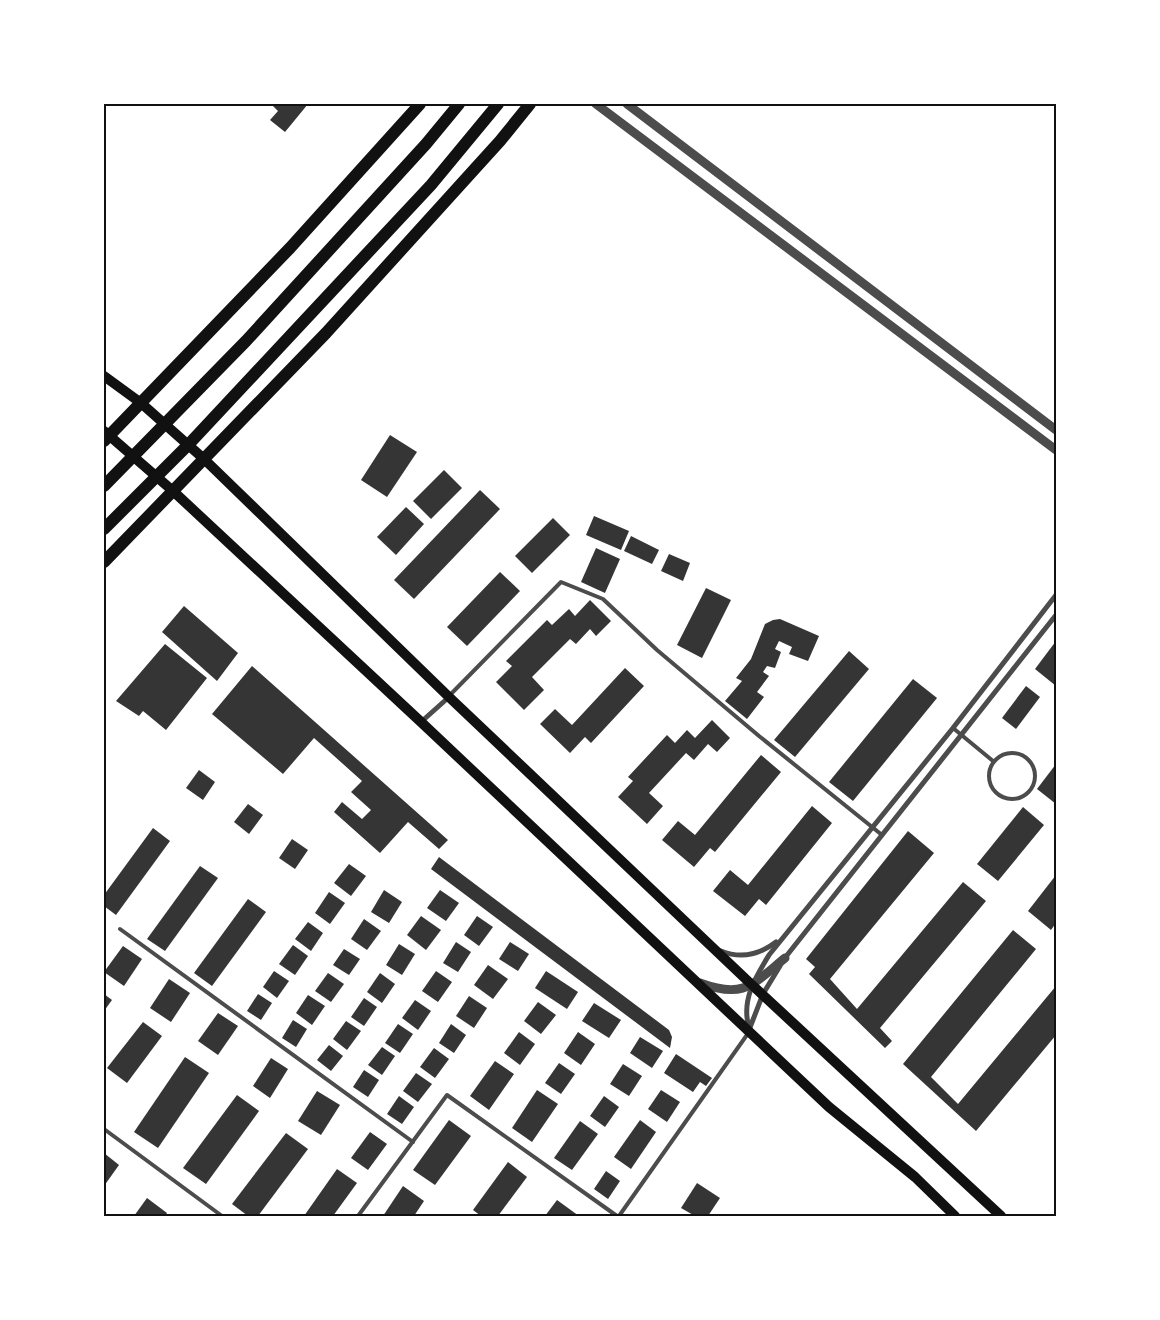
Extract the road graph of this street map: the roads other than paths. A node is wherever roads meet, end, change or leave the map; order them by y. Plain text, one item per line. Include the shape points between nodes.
1 (420, 104) edge
2 (459, 104) edge
3 (498, 104) edge
4 (530, 104) edge
5 (596, 104) edge
6 (627, 104) edge
7 (104, 376) edge
8 (141, 403) junction
9 (1056, 430) edge
10 (106, 436) edge
11 (1056, 450) edge
12 (204, 459) junction
13 (104, 486) edge
14 (173, 491) junction
15 (104, 529) edge
16 (104, 562) edge
17 (1056, 595) edge
18 (1056, 615) edge
19 (449, 697) junction
20 (421, 722) junction
21 (953, 728) junction
22 (962, 736) junction
23 (993, 761) junction
24 (873, 827) junction
25 (882, 835) junction
26 (120, 929) dead end
27 (782, 937) junction
28 (712, 947) junction
29 (785, 958) junction
30 (697, 983) junction
31 (752, 984) junction
32 (763, 994) junction
33 (749, 1031) junction
34 (104, 1129) edge
35 (412, 1142) junction
36 (222, 1216) edge
37 (358, 1216) edge
38 (618, 1216) edge
39 (955, 1216) edge
40 (1001, 1216) edge

1 - 8 main road via 290,248
2 - 13 main road via 246,342
3 - 15 main road via 418,199 189,444
4 - 12 main road via 326,333
5 - 11 street
6 - 9 street
7 - 8 main road
8 - 10 main road
8 - 12 main road
10 - 14 main road
12 - 14 main road
12 - 19 main road
14 - 16 main road
14 - 20 main road
17 - 21 street
18 - 22 street
19 - 20 street
19 - 24 lane via 561,582 603,599 657,650
19 - 28 main road
20 - 30 main road
21 - 22 lane
21 - 24 street
22 - 23 lane
22 - 25 street
23 - 23 lane via 988,776 993,791 1007,800 1015,800 1029,792 1035,779 1032,764 1027,758 1014,752
24 - 25 lane
24 - 27 street
25 - 29 street
26 - 35 lane
27 - 28 street via 753,955 734,955
27 - 31 street
28 - 31 main road
29 - 31 street
29 - 32 street
30 - 31 street via 724,991 735,991
30 - 33 main road
31 - 32 main road
31 - 33 street via 746,1020
32 - 33 street
32 - 40 main road
33 - 38 lane
33 - 39 main road via 829,1107 915,1177
34 - 36 lane
35 - 37 lane
35 - 38 lane via 447,1095

